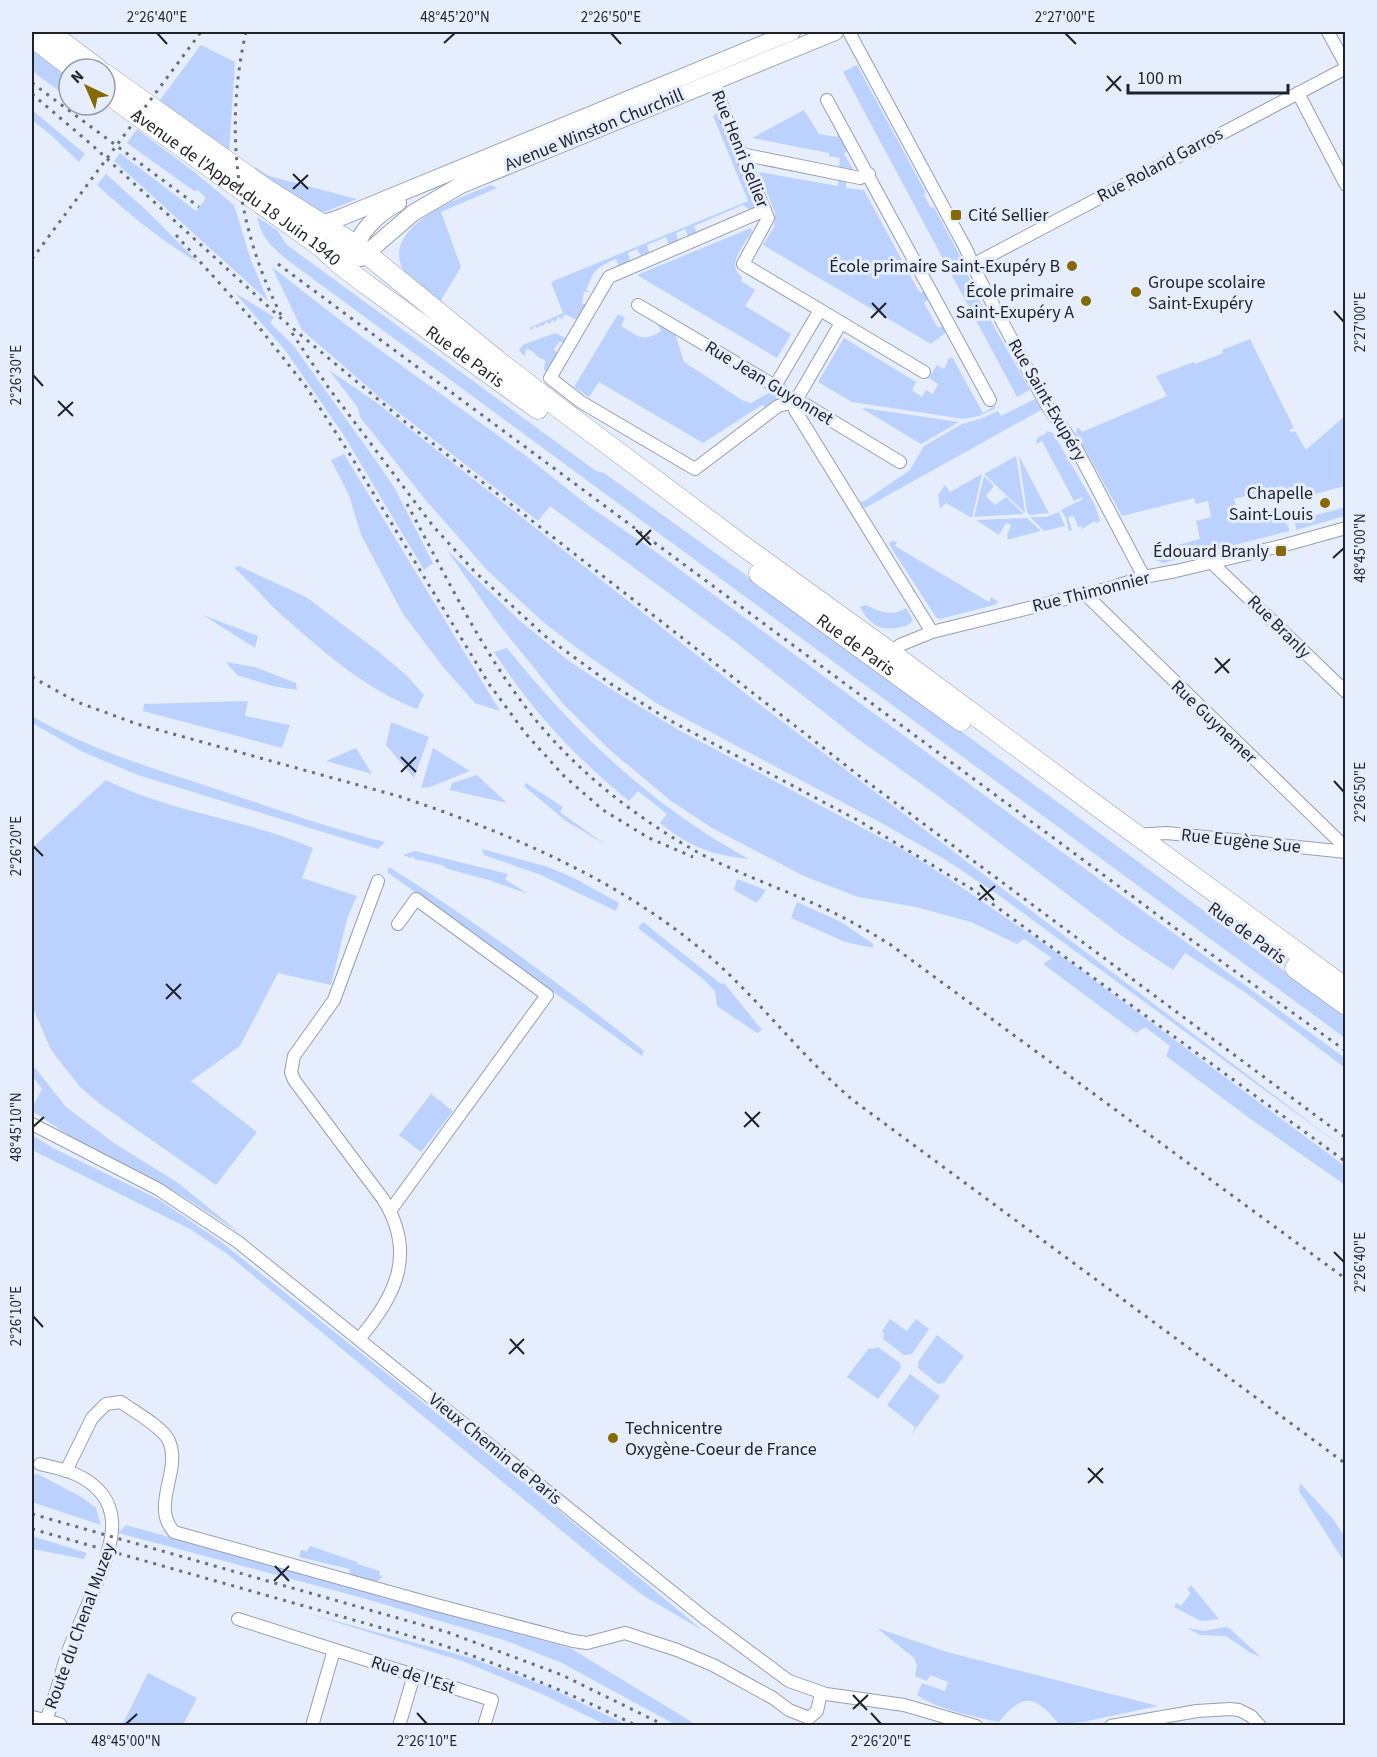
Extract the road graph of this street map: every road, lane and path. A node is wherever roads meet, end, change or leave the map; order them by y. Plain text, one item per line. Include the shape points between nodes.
1 (49, 32) edge
2 (792, 32) edge
3 (835, 32) edge
4 (849, 32) edge
5 (1328, 32) edge
6 (32, 38) edge
7 (58, 57) edge
8 (82, 57) edge
9 (1346, 66) edge
10 (714, 81) junction
11 (117, 83) edge
12 (1298, 93) junction
13 (827, 100) dead end
14 (117, 101) edge
15 (741, 154) junction
16 (465, 167) junction
17 (868, 174) junction
18 (1346, 185) edge
19 (765, 210) junction
20 (316, 221) junction
21 (320, 246) junction
22 (365, 256) junction
23 (974, 264) junction
24 (367, 285) junction
25 (638, 305) dead end
26 (820, 310) junction
27 (841, 322) junction
28 (924, 372) dead end
29 (775, 386) junction
30 (990, 400) dead end
31 (795, 402) junction
32 (900, 462) dead end
33 (1343, 531) edge
34 (1212, 563) junction
35 (1144, 578) junction
36 (1085, 594) junction
37 (932, 632) junction
38 (886, 658) junction
39 (1346, 692) edge
40 (1135, 835) junction
41 (1346, 850) edge
42 (378, 881) dead end
43 (398, 924) dead end
44 (1346, 988) edge
45 (1346, 1005) edge
46 (32, 1124) edge
47 (390, 1210) junction
48 (358, 1339) junction
49 (39, 1464) dead end
50 (66, 1471) junction
51 (238, 1619) dead end
52 (334, 1650) junction
53 (414, 1675) junction
54 (821, 1692) junction
55 (45, 1722) edge
56 (312, 1725) edge
57 (399, 1725) edge
58 (484, 1725) edge
59 (976, 1725) edge
60 (1111, 1725) edge
61 (1260, 1725) edge

1 - 8 main road
2 - 16 main road, Avenue Winston Churchill
3 - 10 main road, Avenue Winston Churchill
4 - 23 street, Rue Saint-Exupéry
5 - 9 street
6 - 7 main road
9 - 12 street, Rue Roland Garros
10 - 15 street, Rue Henri Sellier
10 - 22 main road, Avenue Winston Churchill via 453,189 413,213
11 - 20 main road, Rue de Paris
12 - 18 street
12 - 23 street, Rue Roland Garros
13 - 17 street
14 - 21 main road, Avenue de l'Appel du 18 Juin 1940
15 - 17 street via 860,178
15 - 19 street, Rue Henri Sellier
16 - 20 main road, Avenue Winston Churchill via 342,217
16 - 22 main road via 374,219
17 - 30 street
19 - 26 street, Rue Henri Sellier via 768,218 743,264
19 - 31 street via 609,277 550,378 582,402 695,469 778,405
20 - 22 main road, Rue de Paris
21 - 22 main road via 349,258
21 - 24 main road, Avenue de l'Appel du 18 Juin 1940
22 - 24 main road via 361,277
22 - 38 main road, Rue de Paris
23 - 35 street, Rue Saint-Exupéry via 1046,404 1075,446
24 - 38 main road, Rue de Paris
25 - 29 street, Rue Jean Guyonnet
26 - 27 street, Rue Henri Sellier
26 - 29 street
27 - 28 street, Rue Henri Sellier
27 - 31 street
29 - 31 street, Rue Jean Guyonnet
31 - 32 street, Rue Jean Guyonnet
31 - 37 street via 801,422
33 - 34 street, Rue Thimonnier
34 - 35 street, Rue Thimonnier
34 - 39 street, Rue Branly
35 - 36 street, Rue Thimonnier
36 - 37 street, Rue Thimonnier
36 - 41 street, Rue Guynemer
37 - 38 street, Rue Thimonnier via 900,645
38 - 40 main road, Rue de Paris
38 - 45 main road, Rue de Paris via 1128,846
40 - 41 street, Rue Eugène Sue via 1167,833
40 - 44 main road, Rue de Paris
42 - 47 street via 339,991 294,1056 291,1072
43 - 47 street via 416,899 547,995
46 - 48 street, Vieux Chemin de Paris via 200,1215 261,1259
47 - 48 street via 399,1243 398,1277 381,1311
48 - 54 street, Vieux Chemin de Paris via 750,1653 789,1681
49 - 50 street, Route du Chenal Muzey
50 - 54 street via 92,1418 106,1404 121,1402 163,1432 169,1441 172,1457 164,1516 174,1532 573,1641 587,1643 626,1633 713,1665 808,1719 817,1711
50 - 55 street, Route du Chenal Muzey via 92,1484 104,1498 112,1515 113,1530 105,1562 72,1640
51 - 52 street, Rue de l'Est
52 - 53 street, Rue de l'Est
52 - 56 street
53 - 57 street
53 - 58 street, Rue de l'Est via 492,1700
54 - 59 street, Vieux Chemin de Paris via 904,1705
60 - 61 street via 1230,1709 1251,1716

